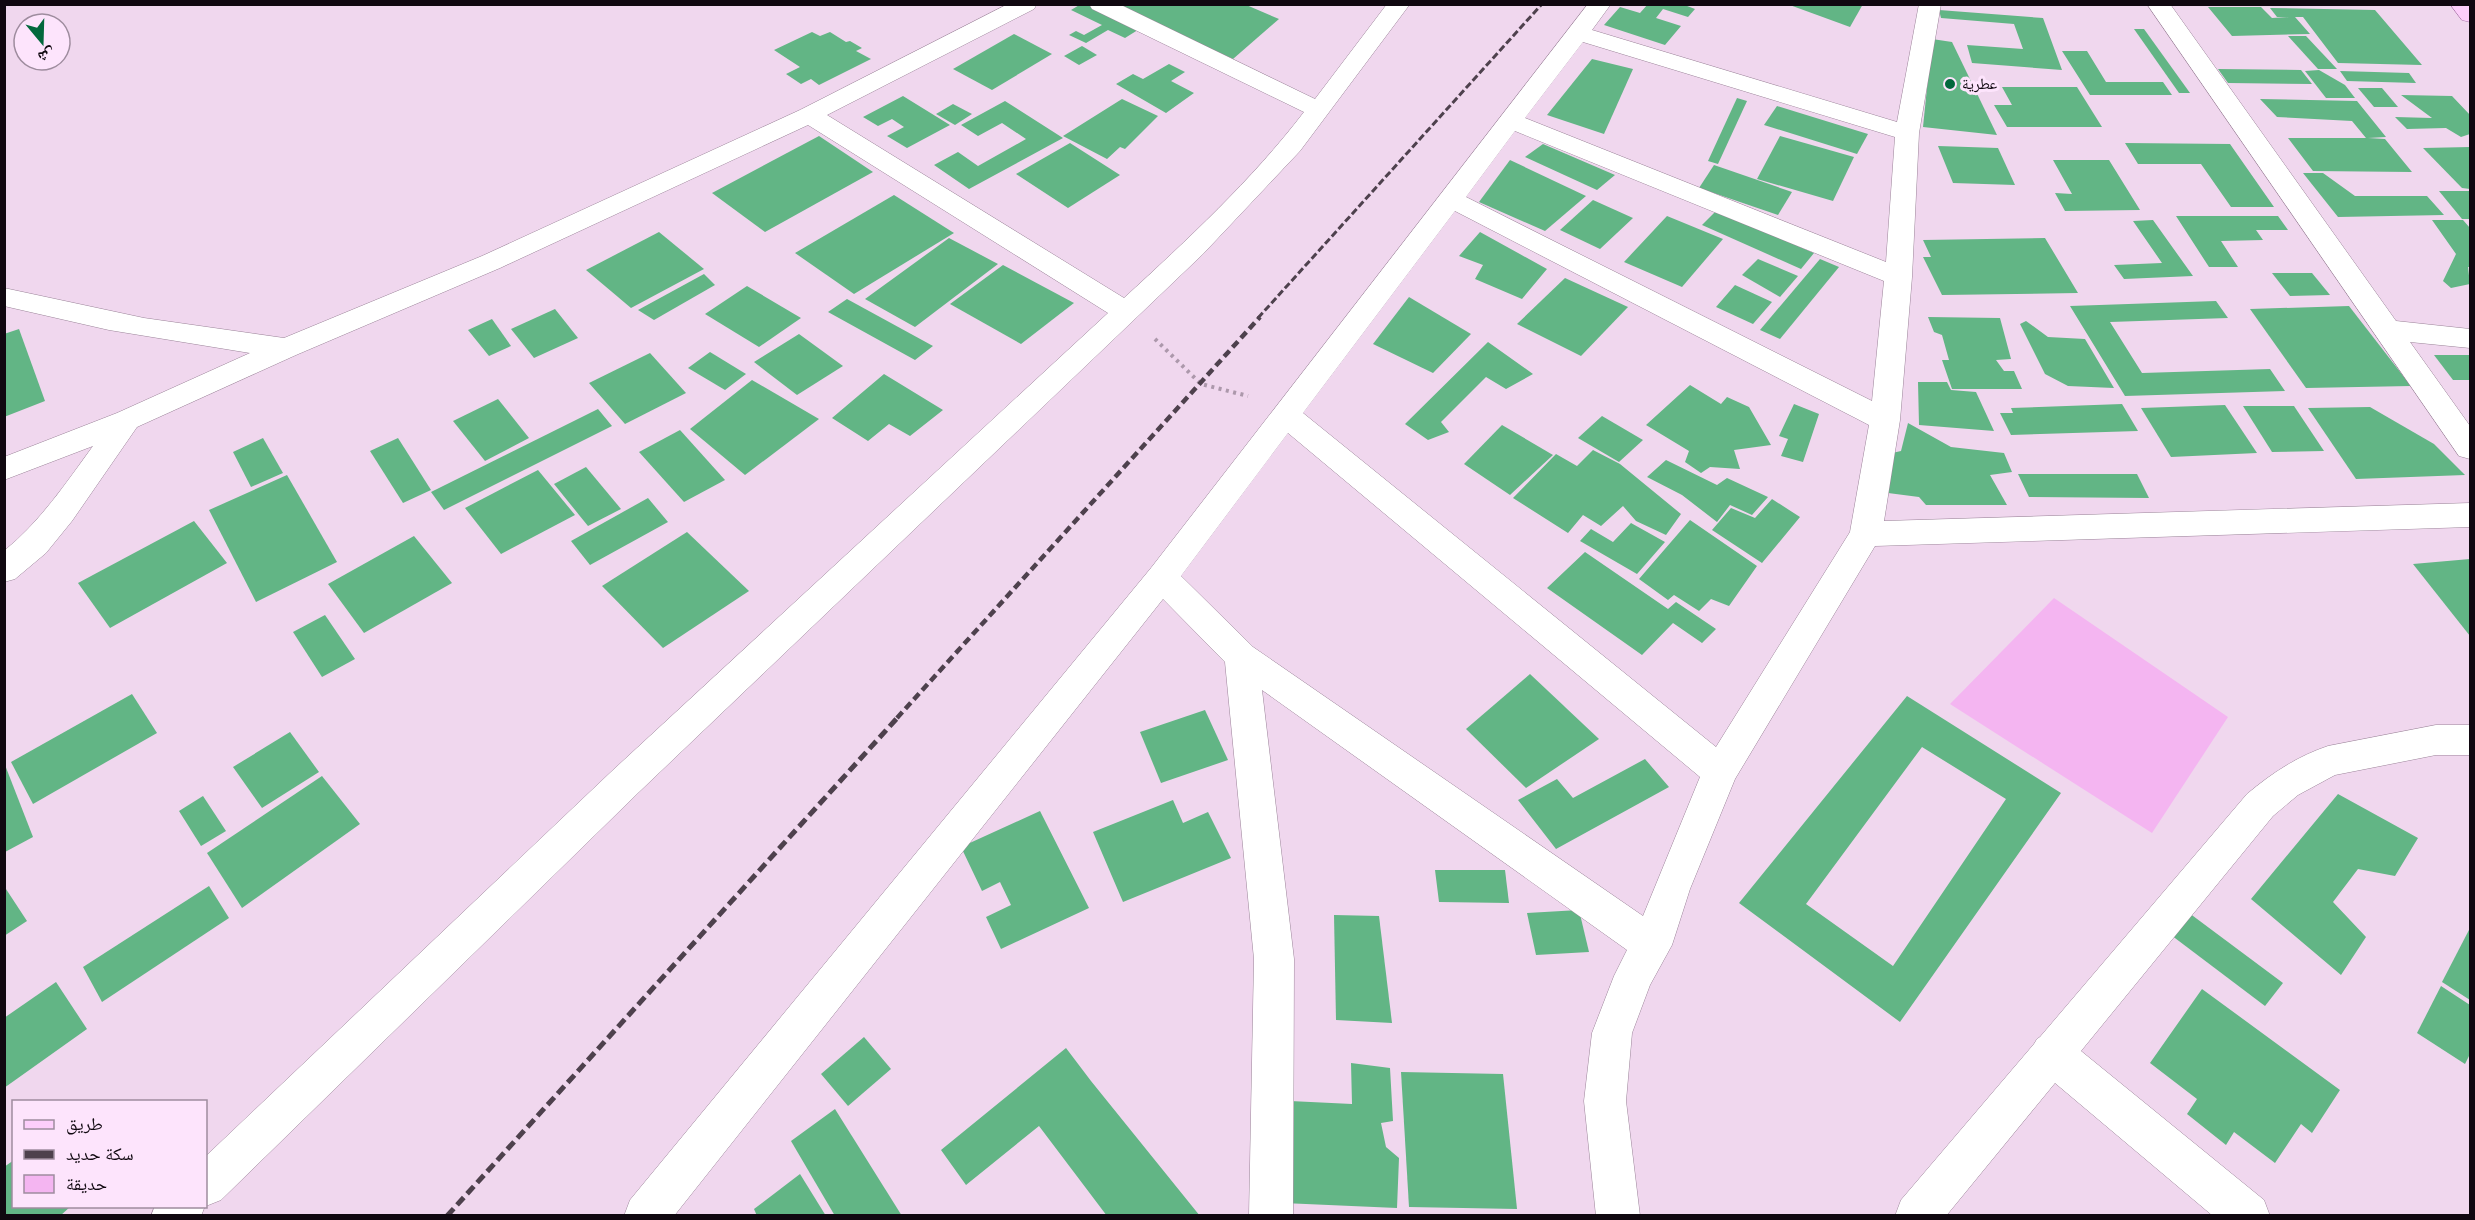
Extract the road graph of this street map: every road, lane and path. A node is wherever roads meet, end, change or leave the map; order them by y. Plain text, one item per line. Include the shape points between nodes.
1 (1026, 4) edge
2 (1100, 4) edge
3 (1400, 4) edge
4 (1600, 4) edge
5 (1930, 4) edge
6 (2158, 4) edge
7 (2461, 4) edge
8 (2470, 15) edge
9 (1578, 33) junction
10 (1319, 110) junction
11 (809, 116) junction
12 (1511, 121) junction
13 (1907, 133) junction
14 (1451, 199) junction
15 (1898, 277) junction
16 (4, 297) edge
17 (1125, 311) junction
18 (2388, 330) junction
19 (2470, 338) edge
20 (286, 348) junction
21 (1286, 415) junction
22 (127, 420) junction
23 (1885, 420) junction
24 (2470, 448) edge
25 (4, 469) edge
26 (2470, 515) edge
27 (1866, 534) junction
28 (4, 570) edge
29 (1162, 577) junction
30 (1241, 657) junction
31 (2470, 740) edge
32 (1720, 772) junction
33 (1652, 945) junction
34 (2051, 1053) junction
35 (207, 1184) edge
36 (646, 1215) edge
37 (1271, 1215) edge
38 (1618, 1215) edge
39 (1917, 1215) edge
40 (2248, 1215) edge

1 - 11 street
2 - 10 street
3 - 10 street
4 - 9 street
5 - 13 street
6 - 18 street
7 - 8 main road
9 - 12 street
9 - 13 street
10 - 17 street via 1291,146 1194,248
11 - 17 street
11 - 20 street via 491,262
12 - 14 street
12 - 15 street
13 - 15 street
14 - 21 street
14 - 23 street
15 - 23 street
16 - 20 street via 189,336
17 - 21 path via 1201,384 1248,396
17 - 35 street via 625,782
18 - 19 street
18 - 24 street
20 - 22 street
21 - 29 street
21 - 32 street
22 - 25 street
22 - 28 street via 61,513 35,544
23 - 27 street
26 - 27 street
27 - 32 street
29 - 30 street
29 - 36 street
30 - 33 street
30 - 37 street via 1274,959
31 - 34 street via 2436,740 2328,761 2285,784 2260,805
32 - 33 street
33 - 38 street via 1634,976 1612,1033 1605,1101
34 - 39 street
34 - 40 street

